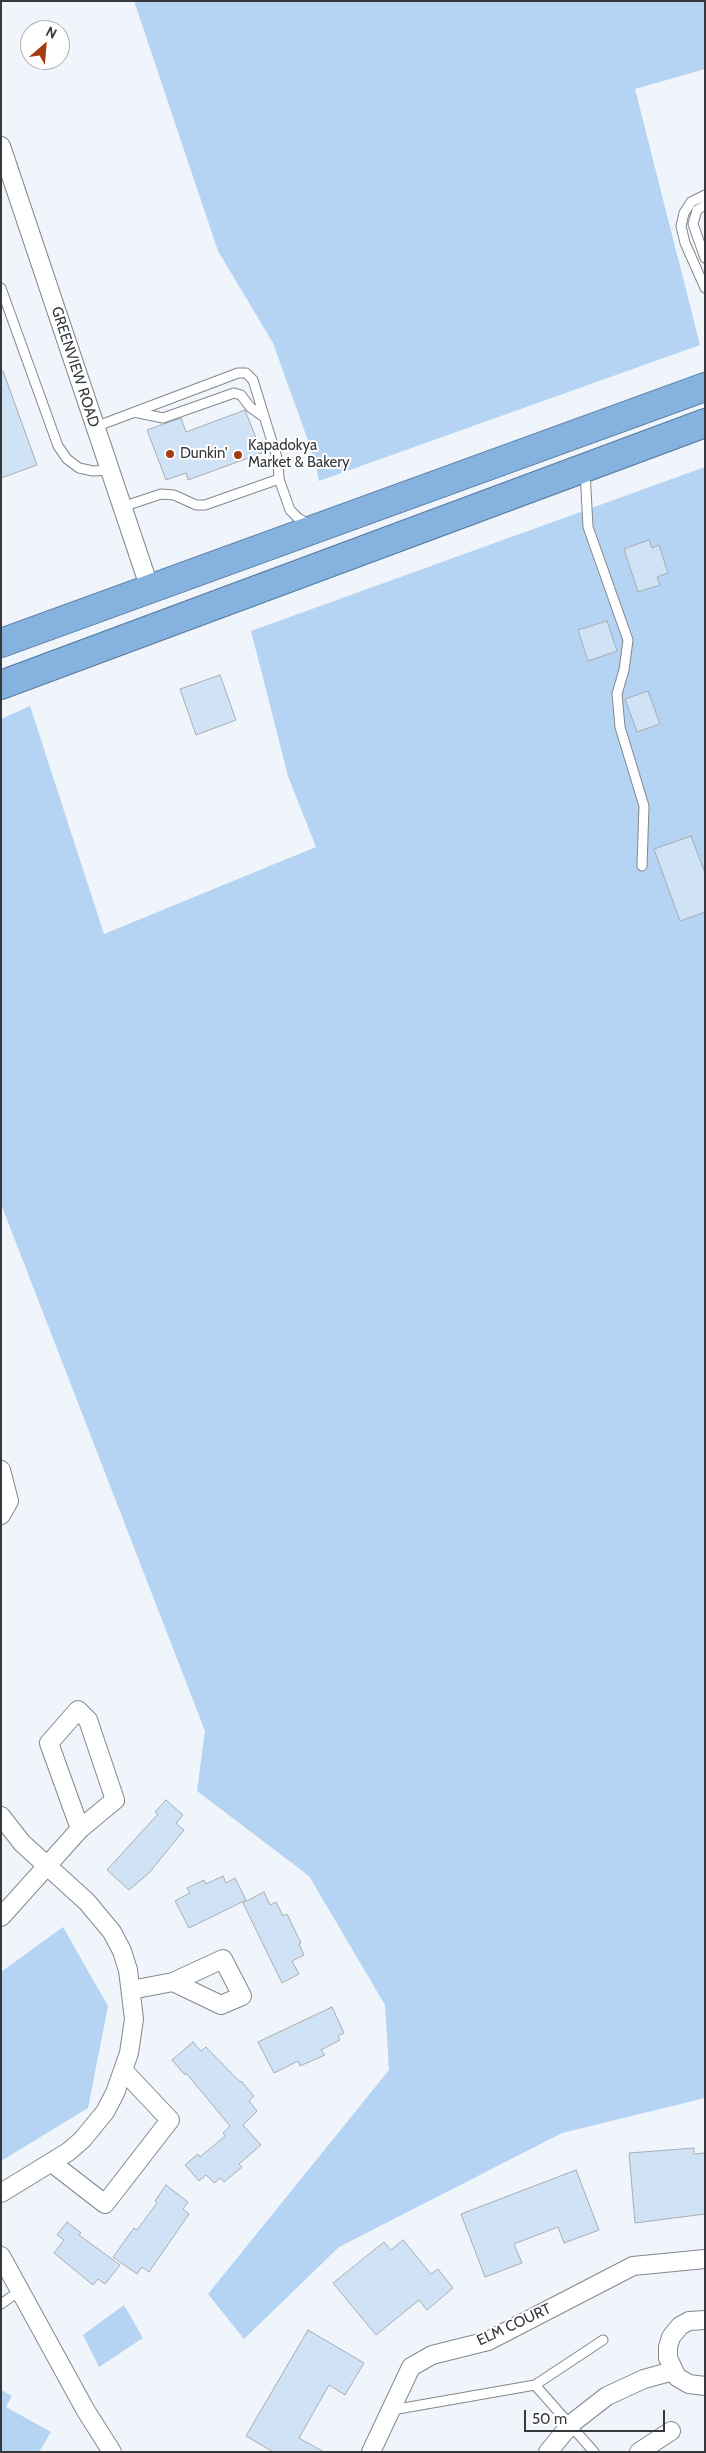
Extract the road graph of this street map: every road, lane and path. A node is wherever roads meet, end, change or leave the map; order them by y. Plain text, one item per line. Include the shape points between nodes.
1 (1, 146) edge
2 (705, 195) edge
3 (705, 205) edge
4 (705, 258) edge
5 (1, 288) edge
6 (705, 288) edge
7 (705, 387) edge
8 (134, 412) junction
9 (264, 417) junction
10 (705, 423) edge
11 (95, 427) junction
12 (585, 468) junction
13 (109, 470) junction
14 (279, 479) junction
15 (122, 507) junction
16 (317, 528) junction
17 (150, 589) junction
18 (1, 643) edge
19 (1, 685) edge
20 (642, 866) dead end
21 (1, 1470) edge
22 (1, 1515) edge
23 (1, 1816) edge
24 (80, 1829) junction
25 (48, 1866) junction
26 (1, 1917) edge
27 (173, 1982) dead end
28 (131, 1990) junction
29 (123, 2070) junction
30 (52, 2163) junction
31 (1, 2193) edge
32 (1, 2256) edge
33 (705, 2259) edge
34 (21, 2290) junction
35 (1, 2304) edge
36 (705, 2320) edge
37 (603, 2340) dead end
38 (673, 2371) junction
39 (535, 2385) junction
40 (705, 2386) edge
41 (392, 2410) junction
42 (571, 2424) junction
43 (671, 2431) dead end
44 (112, 2452) edge
45 (371, 2452) edge
46 (548, 2452) edge
47 (594, 2452) edge
48 (639, 2452) edge

1 - 11 street, GREENVIEW ROAD
2 - 6 lane via 691,202 681,226
3 - 4 lane via 698,210 694,224
5 - 13 lane via 58,446 79,468 93,472
7 - 16 highway
8 - 9 lane via 163,418 234,393 241,395
8 - 9 lane via 242,372 253,380
8 - 11 lane
9 - 14 lane via 278,461
10 - 12 highway
11 - 13 street, GREENVIEW ROAD
12 - 19 highway
12 - 20 lane via 588,526 628,640 617,694 620,727 644,806
13 - 15 street, GREENVIEW ROAD
14 - 15 lane via 205,505 196,505 168,494
14 - 16 lane via 290,510
15 - 17 street, GREENVIEW ROAD
16 - 17 highway
17 - 18 highway
21 - 22 street via 9,1500
23 - 25 street via 22,1843
24 - 24 street via 49,1742 78,1710 88,1720 115,1800
24 - 25 street
25 - 26 street
25 - 28 street via 87,1902 112,1932 128,1970
27 - 28 street
28 - 29 street via 134,2019
29 - 30 street via 105,2112 82,2140
29 - 30 street via 170,2120 105,2204
30 - 31 street
32 - 34 street
33 - 41 street, ELM COURT via 633,2266 488,2341 432,2355 411,2367
34 - 35 lane
34 - 44 street via 86,2411
36 - 38 street via 689,2321 671,2337 668,2358
37 - 39 lane
38 - 40 street via 689,2384
38 - 42 street via 625,2387
39 - 41 lane
39 - 42 lane
41 - 45 street, ELM COURT
42 - 46 street
42 - 47 lane
43 - 48 street

